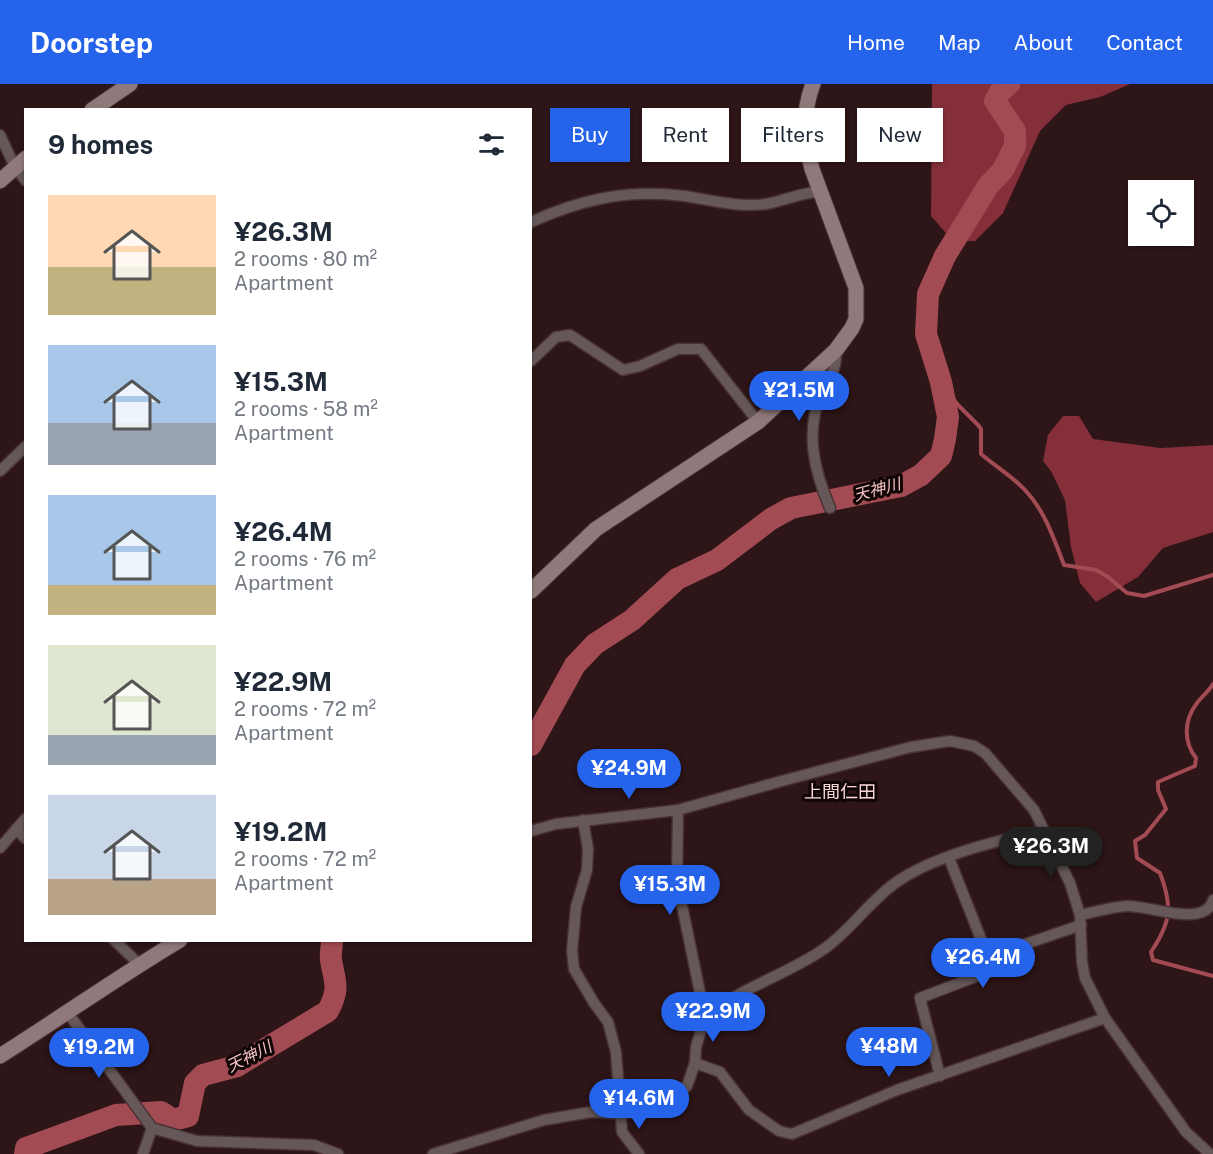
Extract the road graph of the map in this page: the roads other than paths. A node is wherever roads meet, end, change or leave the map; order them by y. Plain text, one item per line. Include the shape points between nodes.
1 (130, 84) edge
2 (813, 84) edge
3 (95, 108) edge
4 (0, 135) edge
5 (20, 162) edge
6 (0, 181) edge
7 (820, 191) junction
8 (532, 222) edge
9 (836, 350) junction
10 (532, 360) edge
11 (758, 422) junction
12 (24, 448) edge
13 (0, 471) edge
14 (830, 508) dead end
15 (532, 590) edge
16 (678, 810) junction
17 (24, 820) edge
18 (583, 820) junction
19 (16, 829) junction
20 (532, 831) edge
21 (1044, 831) junction
22 (24, 837) edge
23 (0, 848) edge
24 (949, 858) junction
25 (1213, 900) edge
26 (1080, 920) junction
27 (116, 942) edge
28 (177, 942) edge
29 (139, 964) junction
30 (993, 968) junction
31 (68, 1013) junction
32 (705, 1017) junction
33 (1105, 1018) junction
34 (0, 1056) edge
35 (695, 1063) junction
36 (940, 1076) junction
37 (620, 1114) junction
38 (152, 1128) junction
39 (142, 1154) edge
40 (335, 1154) edge
41 (433, 1154) edge
42 (639, 1154) edge
43 (1210, 1154) edge

1 - 3 street
2 - 7 street via 804,131
4 - 5 street
5 - 6 street
7 - 8 street via 767,204 640,194 602,198
7 - 9 street via 856,288 856,319
9 - 11 street
9 - 14 street via 837,366 822,392 814,419 813,461
10 - 11 street via 556,338 570,336 623,370 678,349 701,349
11 - 15 street via 596,529
12 - 13 street
16 - 18 street
16 - 21 street via 911,747 950,741 974,746 985,753 1034,810
16 - 32 street via 677,881
17 - 19 street
18 - 20 street
18 - 37 street via 587,870 576,907 574,969 613,1036
19 - 22 street
19 - 23 street
21 - 24 street
21 - 26 street via 1070,883
24 - 30 street
24 - 32 street via 897,881 824,950 721,1004
25 - 26 street via 1206,911 1193,914 1127,906
26 - 30 street via 1011,949
26 - 33 street via 1085,978
27 - 29 street
28 - 29 street
29 - 31 street
30 - 36 street via 920,998
31 - 34 street
31 - 38 street
32 - 35 street
33 - 36 street
33 - 43 street via 1179,1124
35 - 36 street via 720,1072 749,1110 779,1131 792,1134
35 - 37 street via 687,1086 667,1106
37 - 41 street via 591,1112 544,1120
37 - 42 street via 622,1131
38 - 39 street
38 - 40 street via 198,1141 314,1145

